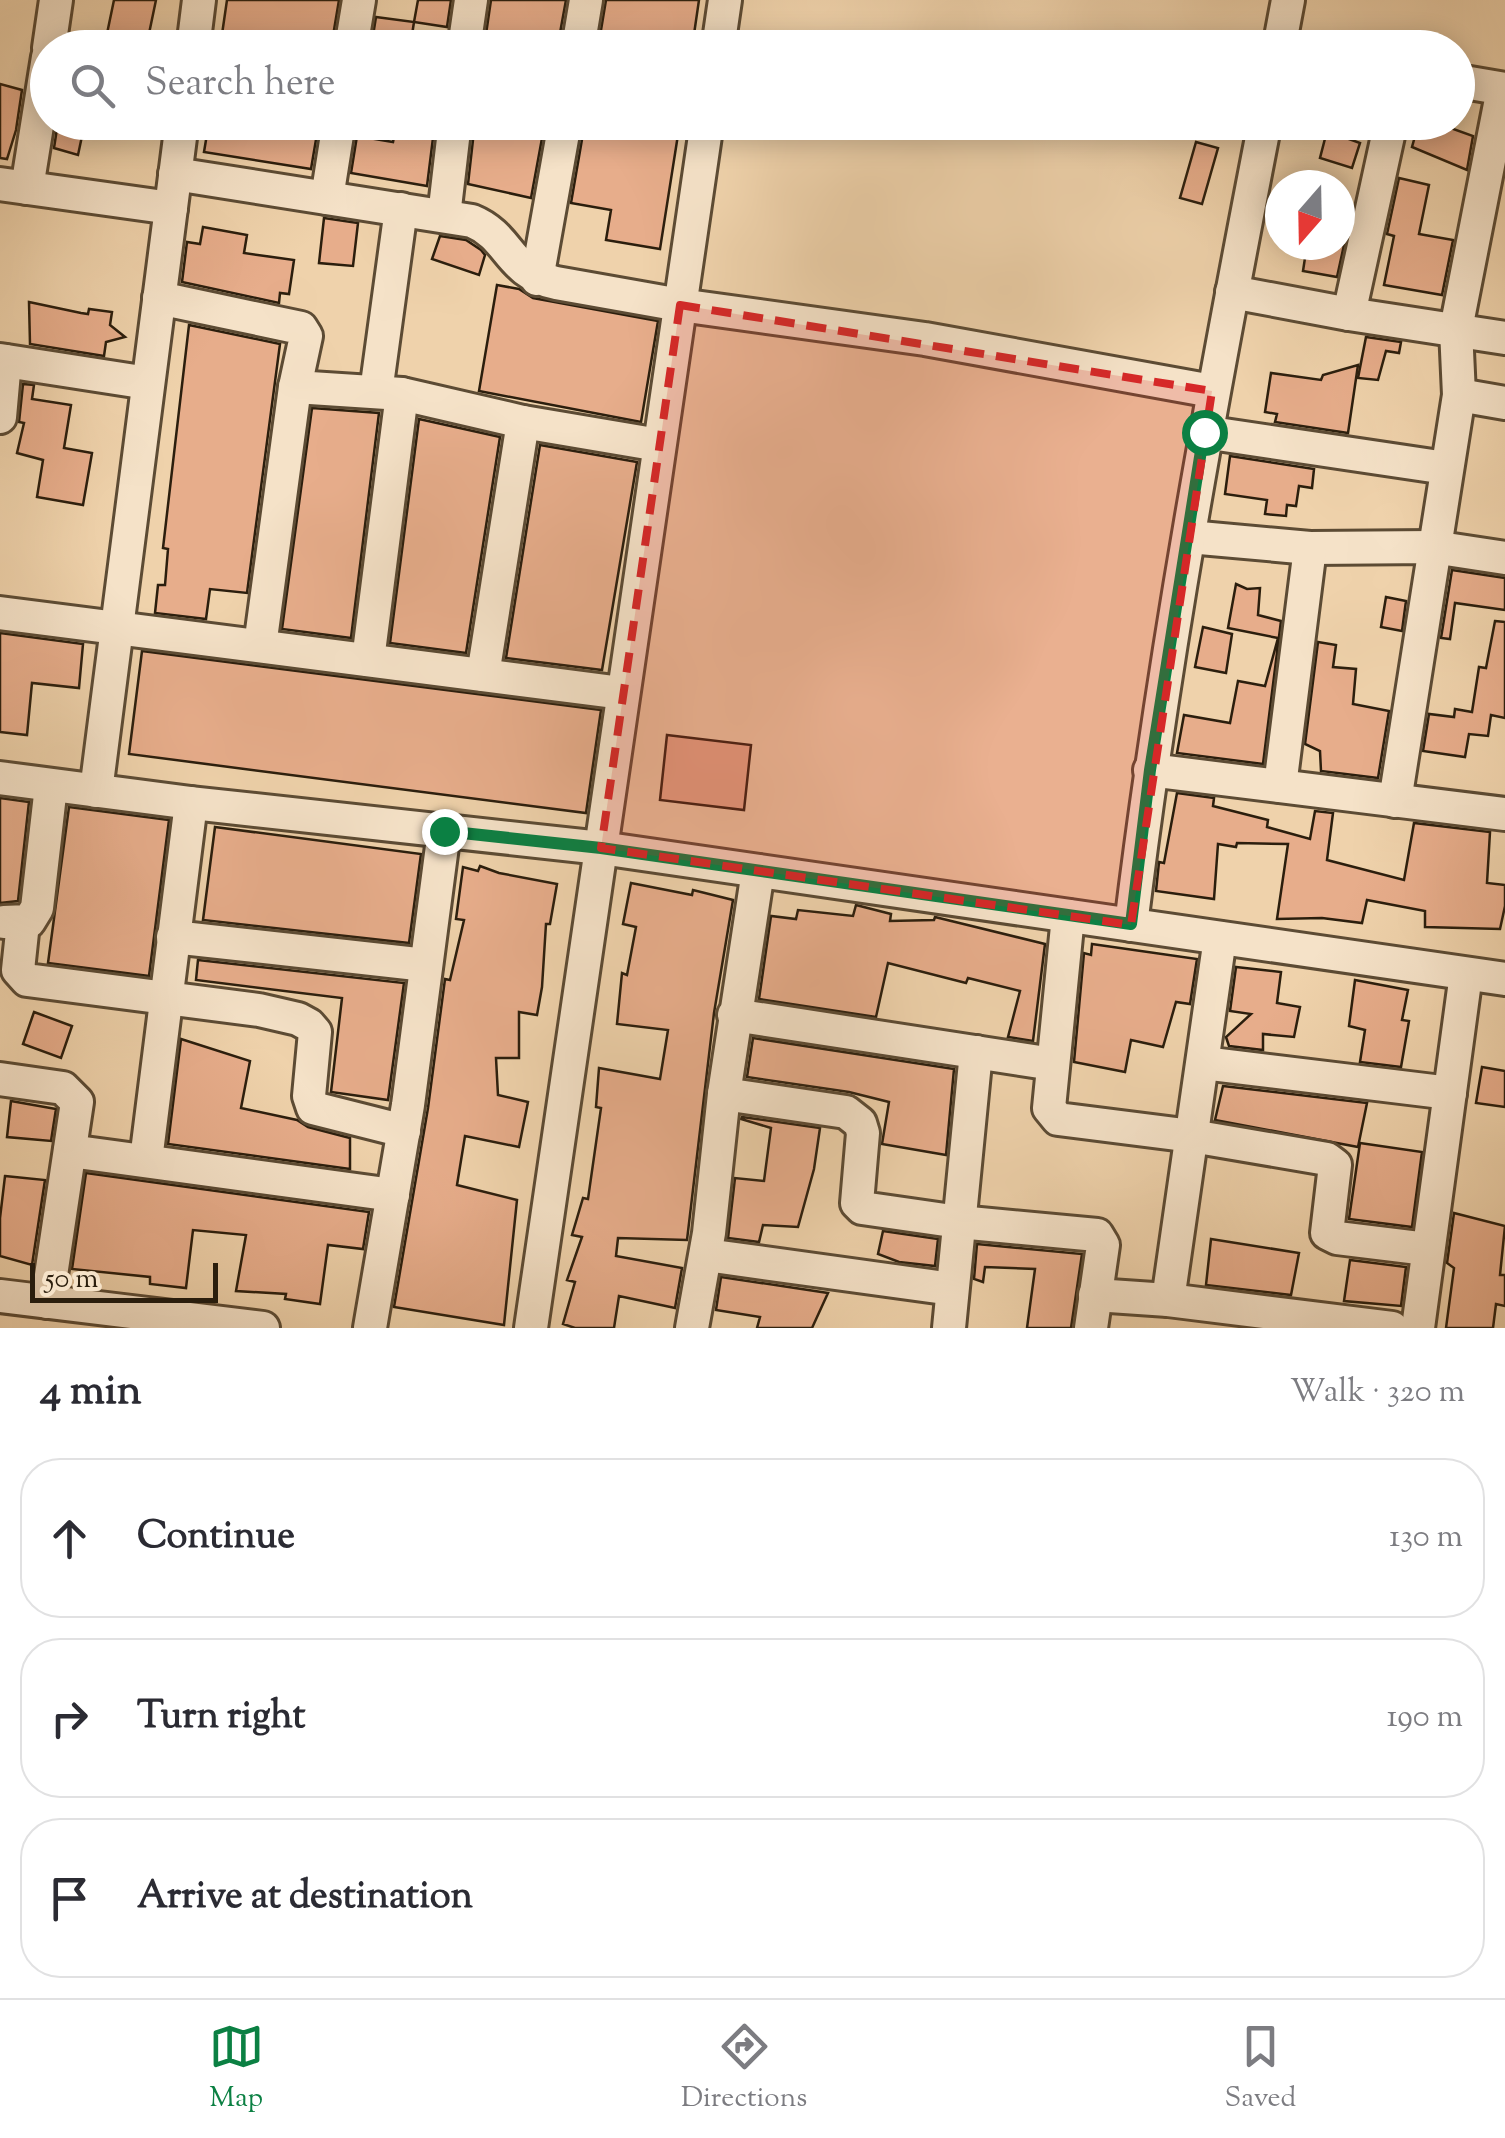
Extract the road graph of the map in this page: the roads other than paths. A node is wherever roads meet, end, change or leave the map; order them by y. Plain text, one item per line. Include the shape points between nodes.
1 (56, 0) edge
2 (200, 0) edge
3 (359, 0) edge
4 (471, 0) edge
5 (586, 0) edge
6 (725, 0) edge
7 (1288, 0) edge
8 (52, 30) edge
9 (196, 30) edge
10 (354, 30) edge
11 (467, 30) edge
12 (581, 30) edge
13 (721, 30) edge
14 (1282, 30) edge
15 (1475, 84) edge
16 (1504, 89) edge
17 (30, 126) edge
18 (180, 140) edge
19 (336, 140) edge
20 (452, 140) edge
21 (562, 140) edge
22 (704, 140) edge
23 (1262, 140) edge
24 (1387, 140) edge
25 (175, 174) junction
26 (14, 186) edge
27 (327, 198) junction
28 (170, 208) junction
29 (402, 209) junction
30 (444, 216) junction
31 (537, 279) junction
32 (1232, 292) junction
33 (159, 298) junction
34 (680, 305) junction
35 (1349, 314) junction
36 (1456, 329) junction
37 (1505, 338) edge
38 (2, 361) edge
39 (148, 383) junction
40 (295, 387) junction
41 (1212, 391) junction
42 (389, 393) junction
43 (1459, 395) junction
44 (1505, 403) edge
45 (0, 416) edge
46 (523, 422) junction
47 (1204, 432) junction
48 (659, 445) junction
49 (1446, 468) junction
50 (1189, 537) junction
51 (1434, 547) junction
52 (1310, 548) junction
53 (1505, 558) edge
54 (0, 613) edge
55 (117, 627) junction
56 (260, 646) junction
57 (368, 660) junction
58 (484, 675) junction
59 (622, 693) junction
60 (1150, 770) junction
61 (0, 778) edge
62 (50, 786) junction
63 (1280, 786) junction
64 (96, 792) junction
65 (1395, 801) junction
66 (191, 804) junction
67 (1505, 812) edge
68 (444, 831) junction
69 (601, 848) junction
70 (758, 871) junction
71 (1068, 916) junction
72 (11, 922) edge
73 (1131, 924) junction
74 (173, 937) junction
75 (1220, 938) junction
76 (426, 964) junction
77 (1466, 974) junction
78 (1505, 979) edge
79 (165, 999) junction
80 (734, 1014) junction
81 (976, 1052) junction
82 (1203, 1063) junction
83 (1054, 1064) junction
84 (0, 1079) edge
85 (1450, 1093) junction
86 (724, 1094) junction
87 (404, 1131) junction
88 (1192, 1136) junction
89 (70, 1150) junction
90 (146, 1160) junction
91 (393, 1196) junction
92 (959, 1222) junction
93 (1427, 1248) junction
94 (706, 1255) junction
95 (952, 1289) junction
96 (1095, 1295) junction
97 (1168, 1300) junction
98 (47, 1302) junction
99 (6, 1307) edge
100 (264, 1328) edge
101 (370, 1328) edge
102 (532, 1328) edge
103 (692, 1328) edge
104 (949, 1328) edge
105 (1090, 1328) edge
106 (1392, 1328) edge
107 (1418, 1328) edge

1 - 8 street
2 - 9 street
3 - 10 street
4 - 11 street
5 - 12 street
6 - 13 street
7 - 14 street
15 - 16 street
16 - 36 street
17 - 26 street
18 - 25 street
19 - 27 street
20 - 30 street
21 - 31 street
22 - 34 street
23 - 32 street
24 - 35 street
25 - 27 street
25 - 28 street
26 - 28 street
27 - 29 street
28 - 33 street
29 - 30 street
29 - 42 street
30 - 31 street via 489,228 516,264
31 - 34 street
32 - 35 street
32 - 41 street
33 - 39 street
33 - 40 street via 301,328 306,336
34 - 41 street via 925,339
34 - 48 street
35 - 36 street
36 - 37 street
36 - 43 street
38 - 39 street
38 - 45 street
39 - 55 street
40 - 42 street
40 - 56 street
41 - 47 street
42 - 46 street
42 - 57 street
43 - 44 street
43 - 49 street
46 - 48 street
46 - 58 street
47 - 49 street
47 - 50 street
48 - 59 street
49 - 51 street
50 - 52 street
50 - 60 street
51 - 52 street
51 - 53 street
51 - 65 street
52 - 63 street
54 - 55 street
55 - 56 street
55 - 64 street
56 - 57 street
57 - 58 street
58 - 59 street
59 - 69 street
60 - 63 street
60 - 73 street
61 - 62 street
62 - 64 street
62 - 72 street via 36,908 29,920
63 - 65 street
64 - 66 street
65 - 67 street
66 - 68 street
66 - 74 street
68 - 69 street
68 - 76 street
69 - 70 street
69 - 102 street
70 - 71 street
70 - 80 street
71 - 73 street
71 - 83 street
72 - 79 street via 18,970 28,980
73 - 75 street
74 - 76 street
74 - 79 street
75 - 77 street
75 - 82 street
76 - 87 street
77 - 78 street
77 - 85 street
79 - 87 street via 304,1022 315,1032 313,1108
79 - 90 street
80 - 81 street
80 - 86 street
81 - 83 street
81 - 92 street
82 - 85 street
82 - 88 street
83 - 88 street via 1049,1108 1058,1119
84 - 89 street via 74,1095
85 - 93 street
86 - 92 street via 846,1112 863,1133 857,1203
86 - 94 street
87 - 91 street
88 - 93 street via 1332,1161 1327,1233
88 - 97 street
89 - 90 street
89 - 98 street
90 - 91 street
91 - 101 street
92 - 95 street
92 - 96 street via 1097,1235 1102,1245
93 - 107 street
94 - 95 street
94 - 103 street
95 - 104 street
96 - 97 street
96 - 105 street
97 - 106 street
98 - 99 street
98 - 100 street

